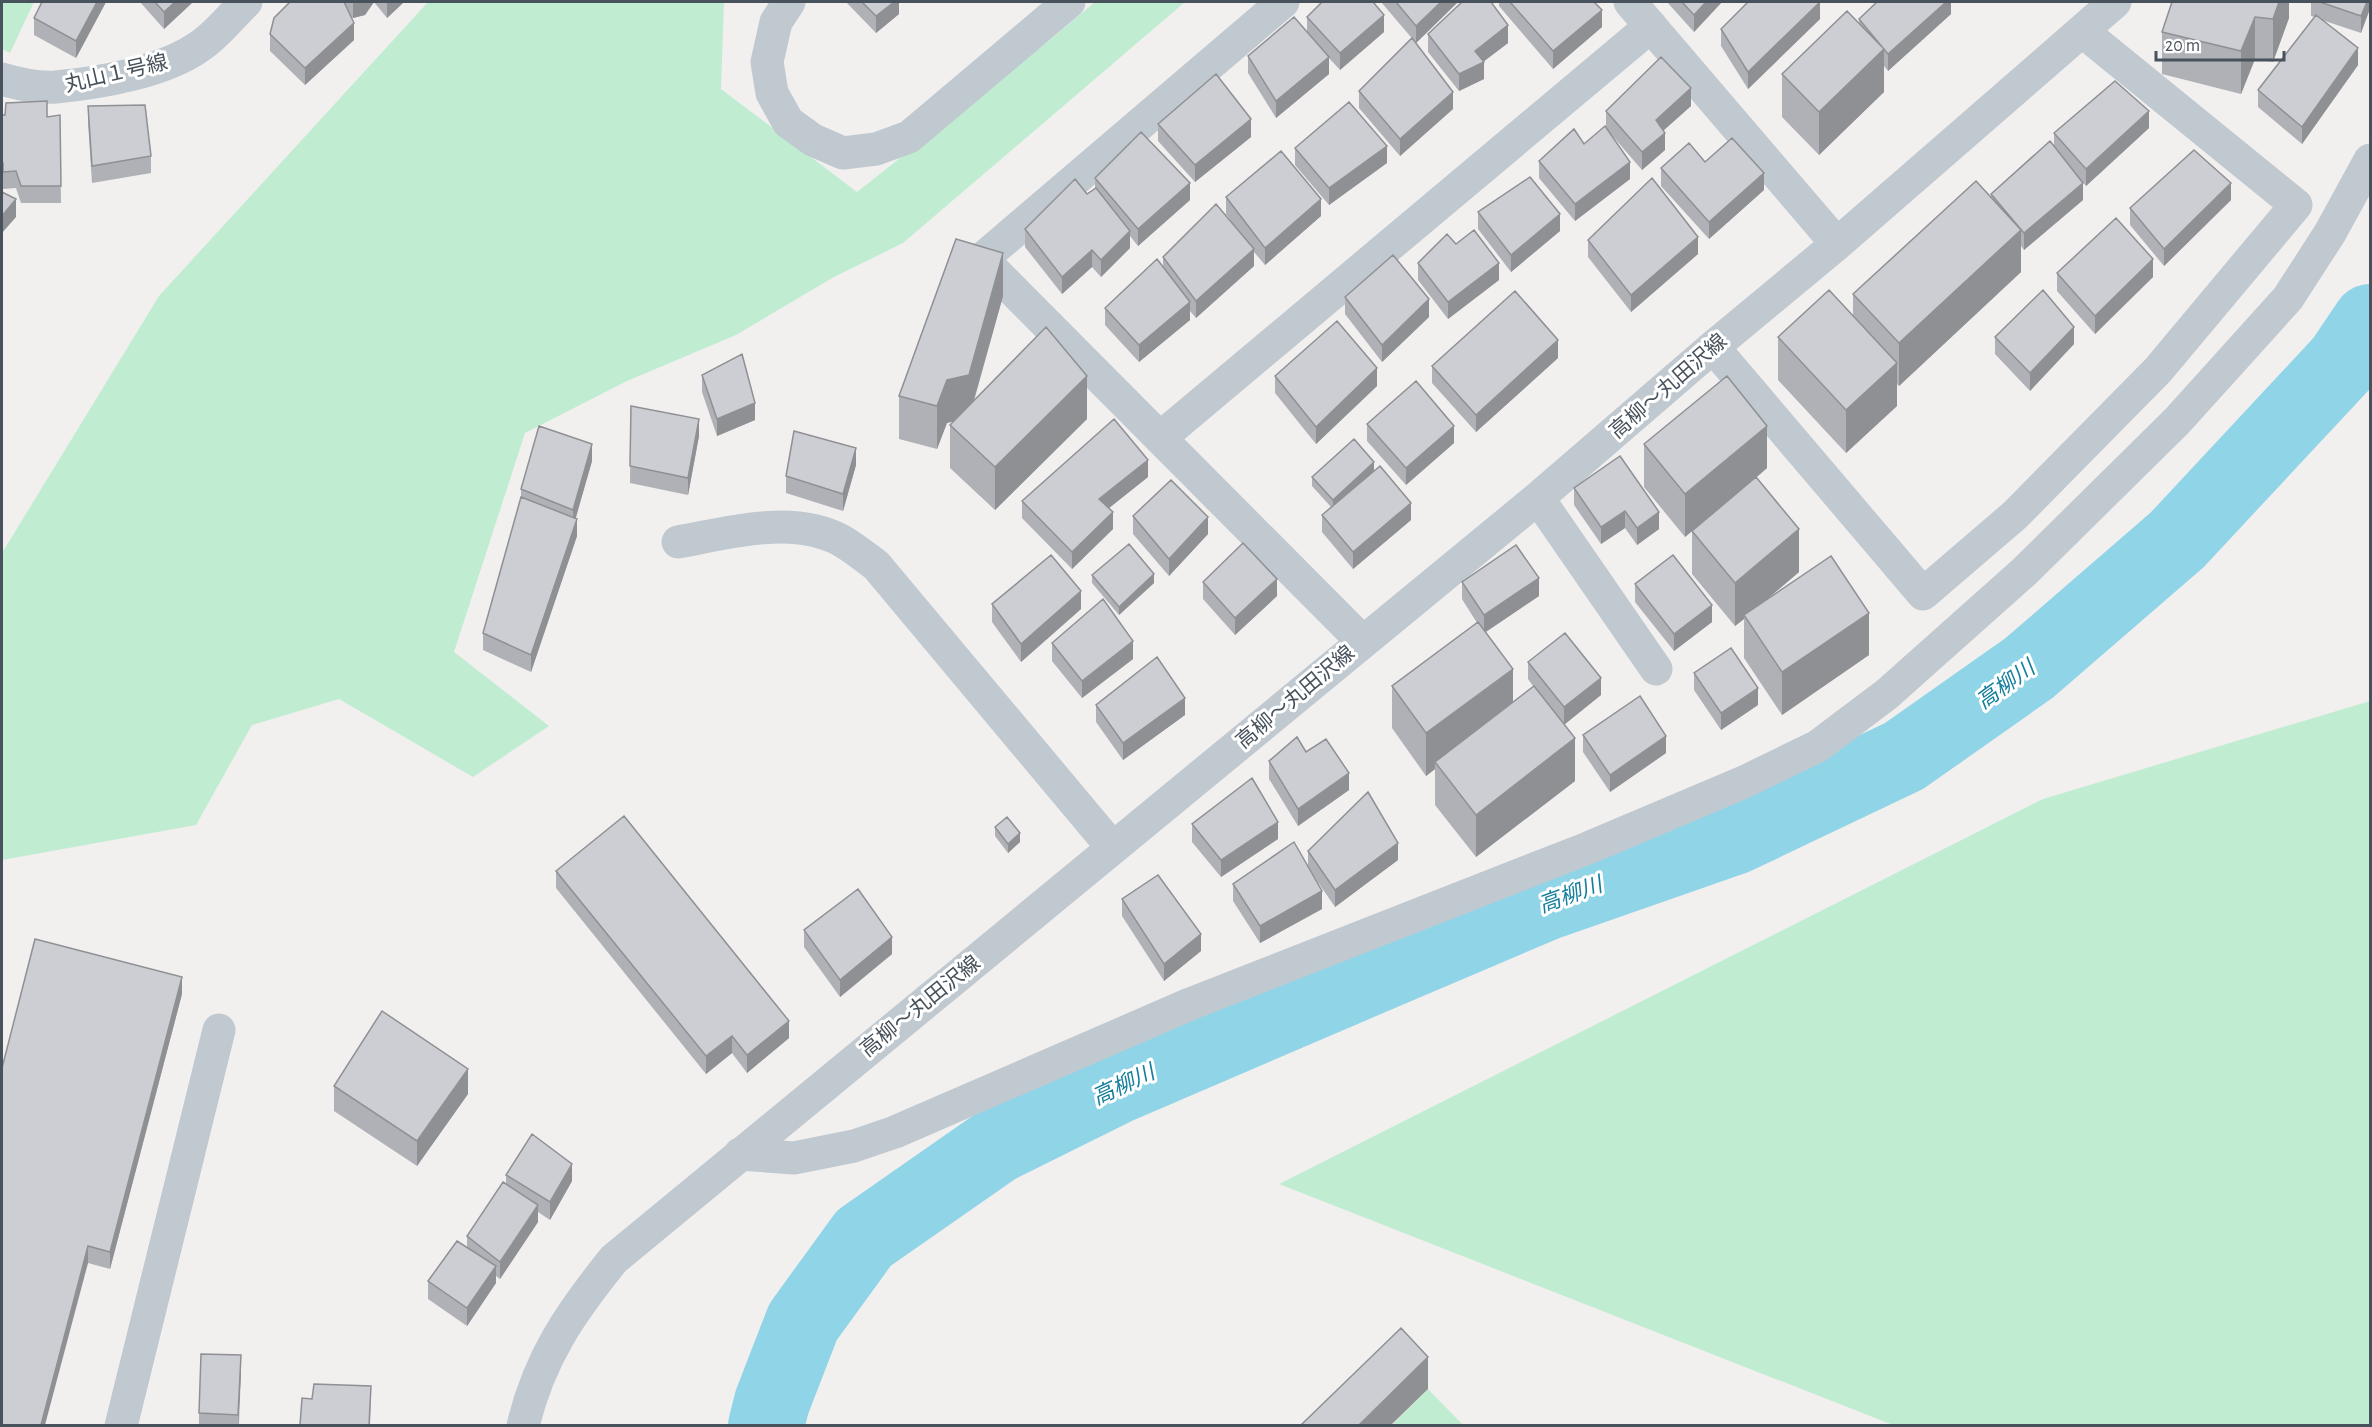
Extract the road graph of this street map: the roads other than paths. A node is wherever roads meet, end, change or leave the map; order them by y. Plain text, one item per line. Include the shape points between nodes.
1 (246, 2) edge
2 (789, 2) edge
3 (1069, 2) edge
4 (1283, 2) edge
5 (2115, 2) edge
6 (1640, 14) edge
7 (2082, 31) junction
8 (2, 79) edge
9 (2370, 160) edge
10 (1837, 244) junction
11 (1713, 347) junction
12 (1160, 438) junction
13 (1538, 498) junction
14 (678, 542) dead end
15 (1362, 641) junction
16 (1656, 669) dead end
17 (1112, 848) junction
18 (219, 1030) dead end
19 (740, 1154) junction
20 (121, 1425) edge
21 (523, 1425) edge

1 - 8 street, 丸山１号線 via 200,46 164,65 54,87
2 - 3 street via 776,22 767,62 772,93 788,122 813,140 843,153 876,149 909,137
4 - 12 street via 982,259
5 - 7 street, 高柳～丸田沢線
6 - 10 street
6 - 12 street
7 - 10 street, 高柳～丸田沢線
7 - 11 street via 2296,205 2158,370 1990,537 1923,594
9 - 19 street via 2288,298 2177,421 2025,571 1887,694 1818,746 1588,848 1190,1004 895,1132 854,1146 794,1158
10 - 11 street, 高柳～丸田沢線
11 - 13 street, 高柳～丸田沢線
12 - 15 street
13 - 15 street, 高柳～丸田沢線
13 - 16 street
14 - 17 street via 746,530 812,530 841,541 876,565
15 - 17 street, 高柳～丸田沢線
17 - 19 street, 高柳～丸田沢線
18 - 20 street
19 - 21 street, 高柳～丸田沢線 via 614,1259 585,1295 544,1362

